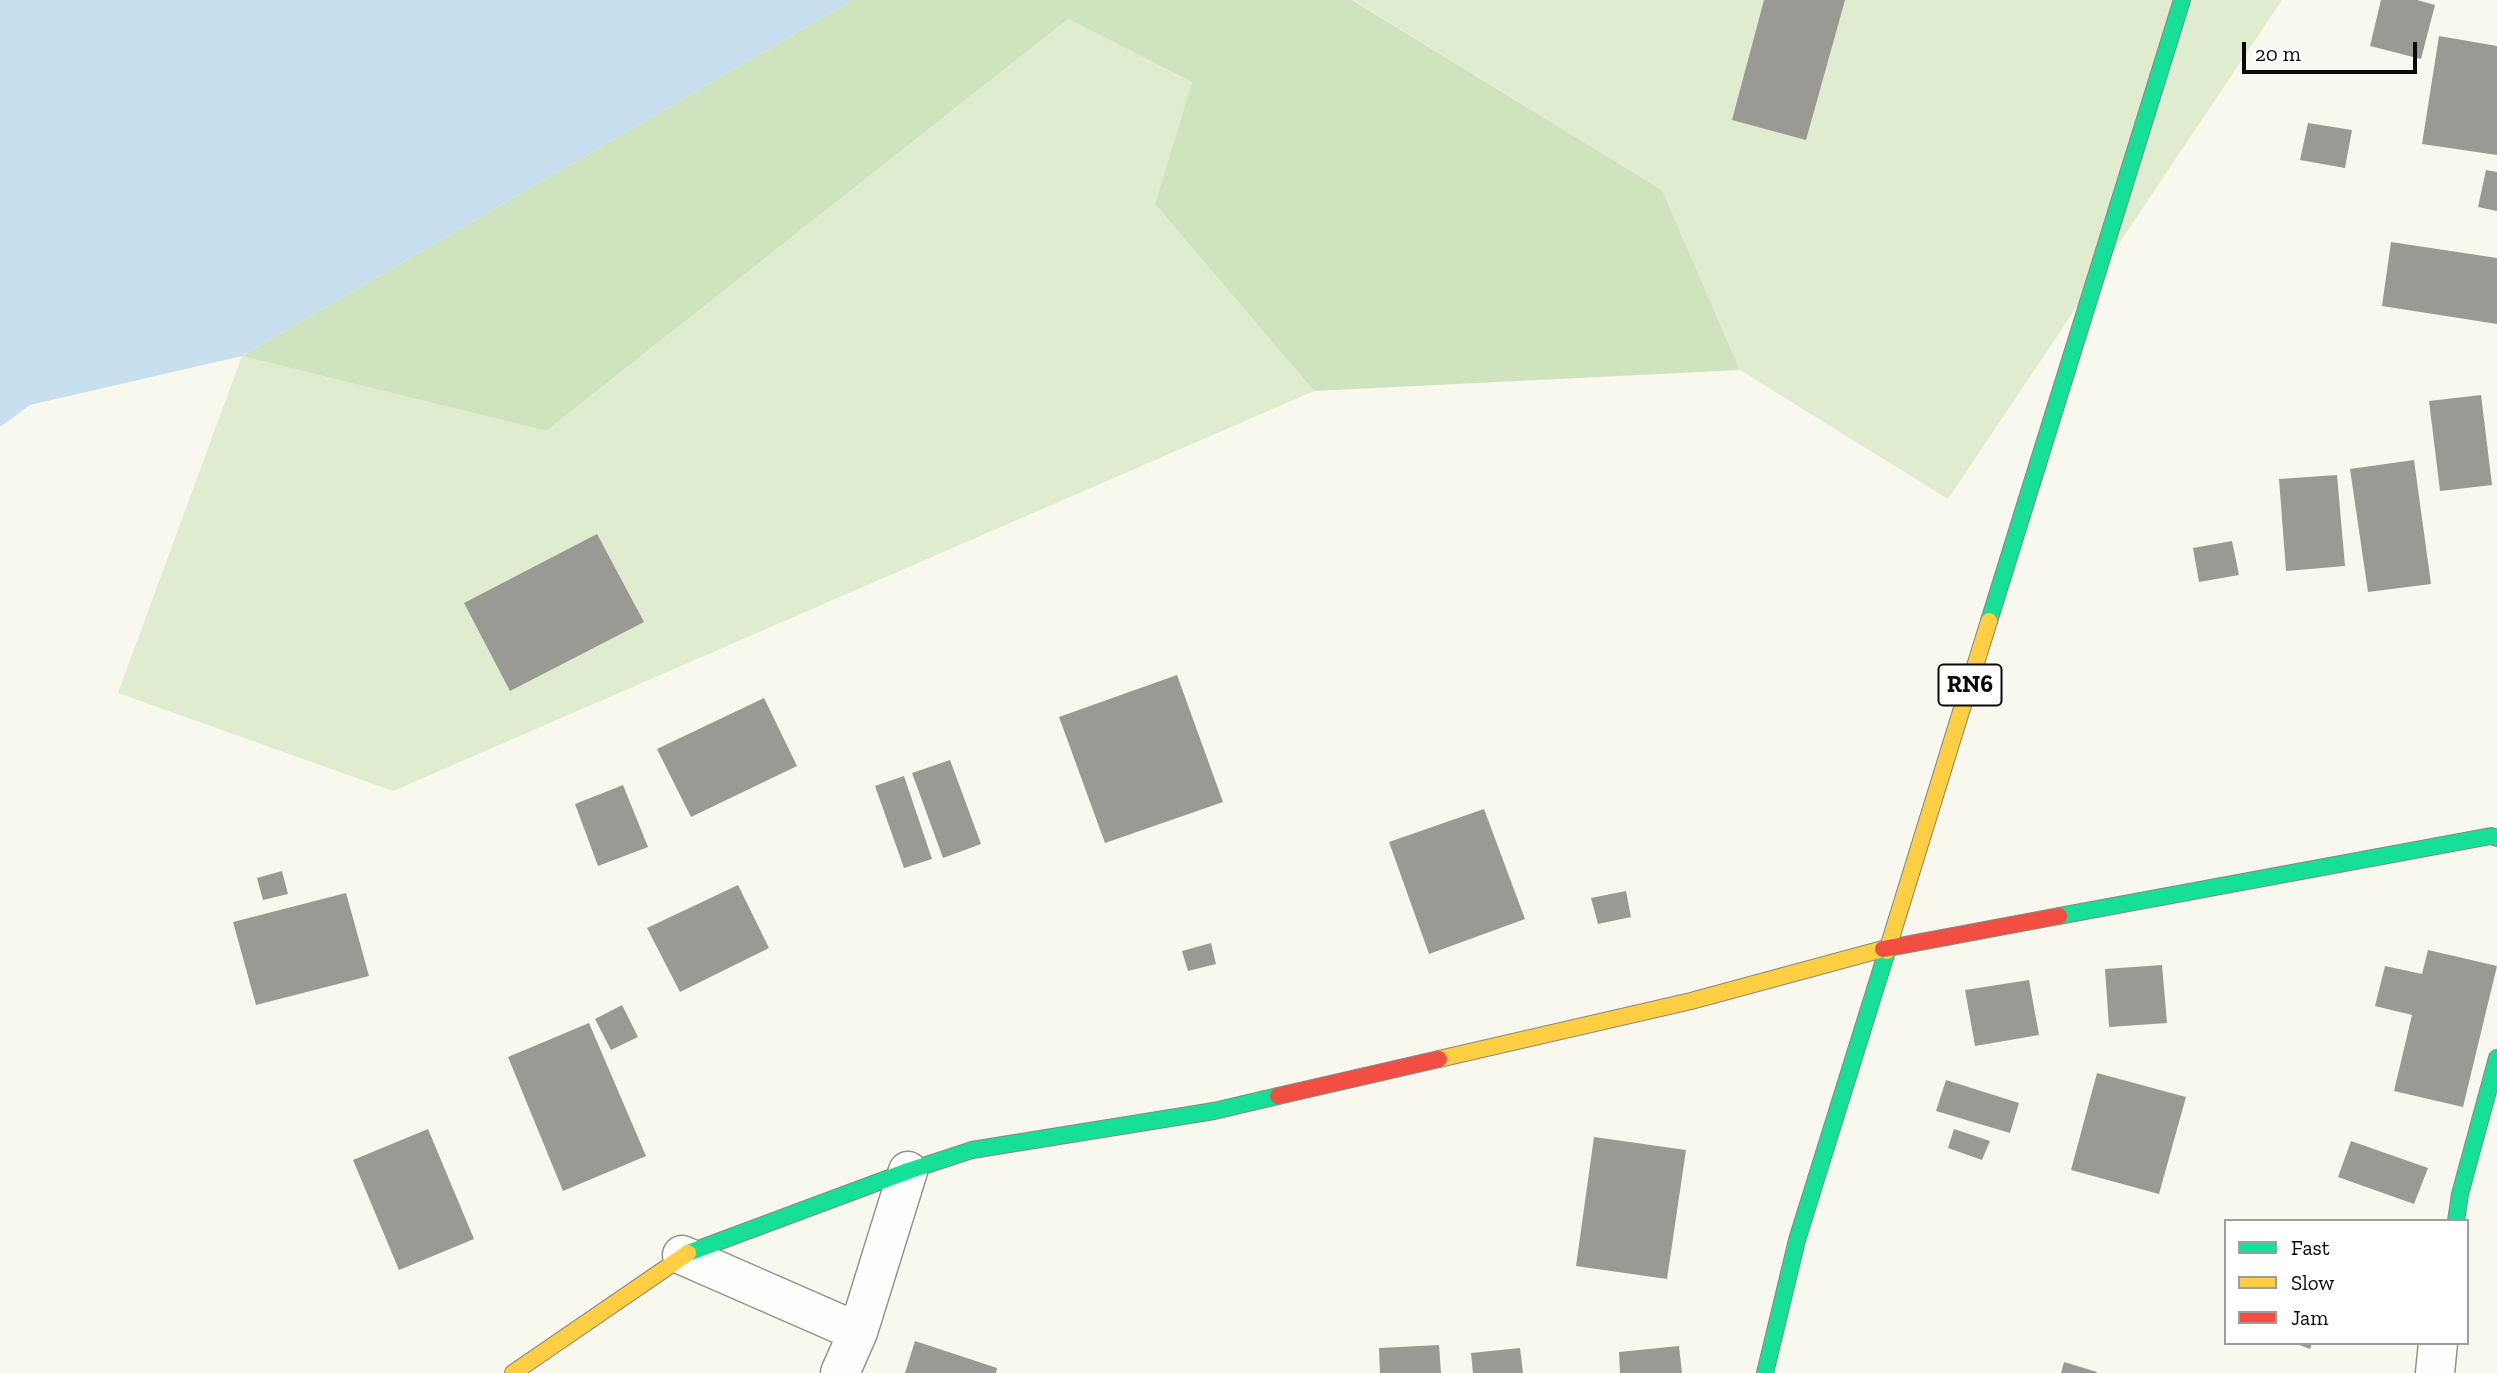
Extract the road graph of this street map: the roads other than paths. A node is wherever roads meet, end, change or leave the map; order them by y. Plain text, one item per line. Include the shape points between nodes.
1 (2182, 0) edge
2 (2495, 841) edge
3 (1889, 947) junction
4 (2497, 1058) edge
5 (908, 1171) junction
6 (2456, 1219) edge
7 (682, 1255) junction
8 (858, 1332) junction
9 (2438, 1345) edge
10 (513, 1373) edge
11 (840, 1373) edge
12 (1765, 1373) edge
13 (2435, 1373) edge

1 - 3 main road, RN6
2 - 3 main road
3 - 5 main road via 1691,1001 1214,1111 972,1150
3 - 12 main road, RN6 via 1797,1240
4 - 6 main road
5 - 7 main road
5 - 8 street
7 - 8 street
7 - 10 main road
8 - 11 street
9 - 13 street

